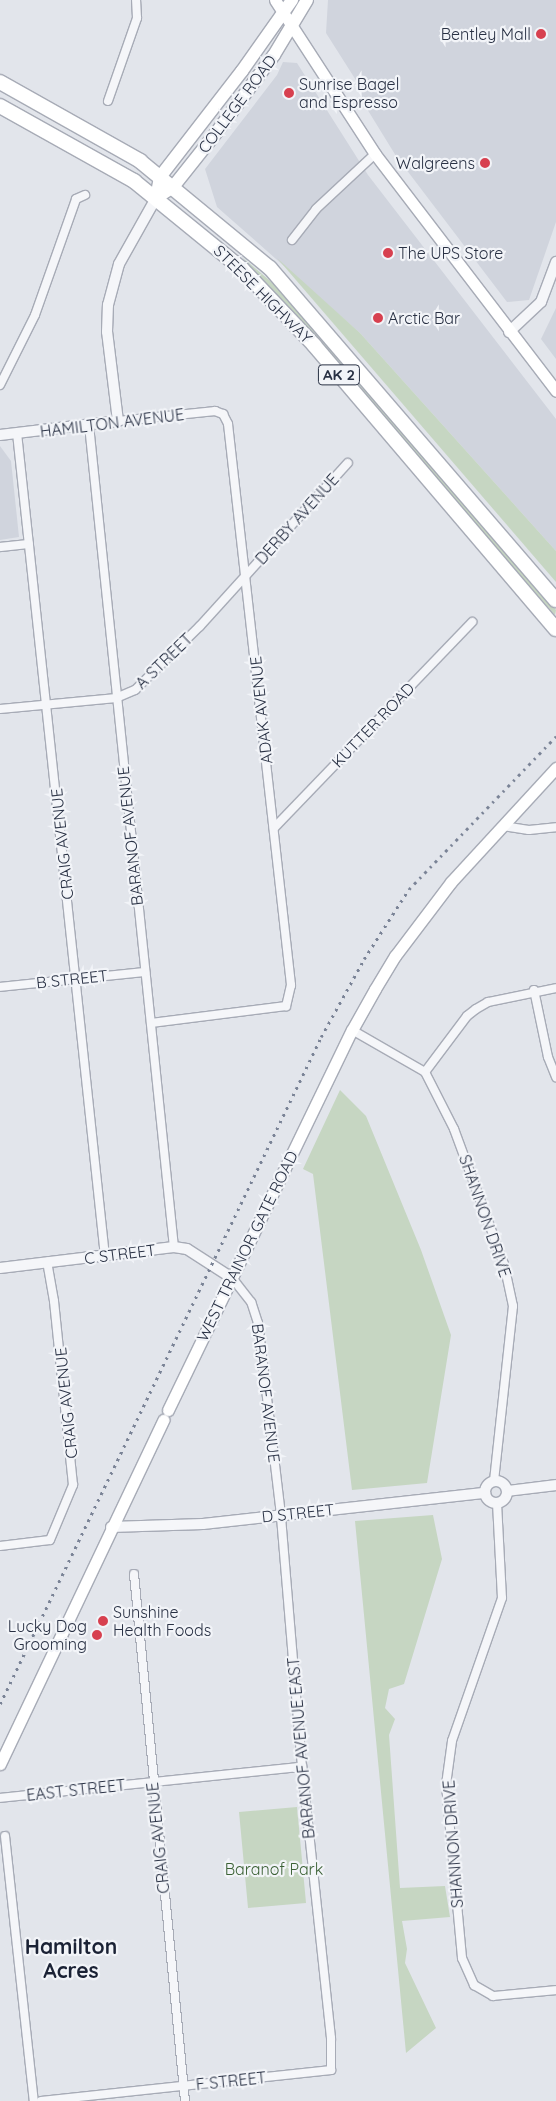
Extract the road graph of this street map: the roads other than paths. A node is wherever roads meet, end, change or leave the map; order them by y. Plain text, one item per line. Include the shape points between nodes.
1 (136, 0) edge
2 (275, 0) edge
3 (292, 0) edge
4 (308, 0) edge
5 (284, 13) junction
6 (292, 26) junction
7 (0, 82) edge
8 (108, 100) dead end
9 (0, 106) edge
10 (375, 154) junction
11 (160, 177) junction
12 (173, 187) junction
13 (85, 195) dead end
14 (156, 198) junction
15 (292, 240) dead end
16 (556, 262) edge
17 (509, 332) junction
18 (0, 386) edge
19 (556, 391) edge
20 (223, 414) joint
21 (118, 421) junction
22 (89, 425) junction
23 (17, 433) junction
24 (0, 435) edge
25 (348, 463) dead end
26 (29, 544) junction
27 (0, 547) edge
28 (246, 575) junction
29 (556, 600) edge
30 (472, 622) dead end
31 (556, 629) edge
32 (116, 698) junction
33 (46, 705) junction
34 (0, 709) edge
35 (556, 768) edge
36 (503, 826) junction
37 (556, 827) edge
38 (274, 828) junction
39 (145, 972) junction
40 (75, 979) junction
41 (0, 987) edge
42 (556, 988) edge
43 (534, 990) junction
44 (151, 1023) junction
45 (352, 1030) junction
46 (425, 1072) junction
47 (556, 1076) edge
48 (174, 1247) junction
49 (105, 1256) junction
50 (47, 1262) junction
51 (0, 1268) edge
52 (232, 1278) junction
53 (494, 1481) junction
54 (556, 1485) edge
55 (507, 1490) junction
56 (485, 1493) junction
57 (497, 1503) junction
58 (281, 1515) junction
59 (112, 1527) junction
60 (0, 1546) edge
61 (134, 1574) dead end
62 (0, 1764) edge
63 (302, 1767) junction
64 (152, 1783) junction
65 (0, 1798) edge
66 (5, 1836) dead end
67 (556, 1990) edge
68 (331, 2070) joint
69 (183, 2086) junction
70 (34, 2101) edge
71 (41, 2101) edge
72 (185, 2101) edge

1 - 8 street via 137,18
2 - 5 main road
3 - 5 main road, COLLEGE ROAD
4 - 6 main road, COLLEGE ROAD
5 - 6 main road
5 - 11 main road, COLLEGE ROAD
6 - 10 main road
6 - 12 main road, COLLEGE ROAD via 274,55
7 - 11 highway, STEESE HIGHWAY / AK 2 via 140,161
9 - 14 highway, STEESE HIGHWAY / AK 2 via 134,181
10 - 15 street via 316,208
10 - 17 main road
11 - 12 highway, STEESE HIGHWAY / AK 2
11 - 14 main road, COLLEGE ROAD
12 - 14 main road, COLLEGE ROAD
12 - 29 highway, STEESE HIGHWAY / AK 2 via 290,288
13 - 18 street via 76,199 35,315
14 - 21 street, COLLEGE ROAD via 119,264 108,305 107,332
14 - 31 highway, STEESE HIGHWAY / AK 2 via 242,269 291,319
16 - 17 street via 541,302
17 - 19 main road
20 - 21 street, HAMILTON AVENUE via 215,411
20 - 28 street, ADAK AVENUE via 228,424
21 - 22 street, HAMILTON AVENUE
22 - 23 street, HAMILTON AVENUE
22 - 32 street, BARANOF AVENUE
23 - 24 street, HAMILTON AVENUE
23 - 26 street, CRAIG AVENUE
25 - 28 street, DERBY AVENUE
26 - 27 street
26 - 33 street, CRAIG AVENUE
28 - 32 street, A STREET via 149,680
28 - 38 street, ADAK AVENUE
30 - 38 street, KUTTER ROAD
32 - 33 street, A STREET
32 - 39 street, BARANOF AVENUE
33 - 34 street, A STREET
33 - 40 street, CRAIG AVENUE
35 - 36 main road, WEST TRAINOR GATE ROAD
36 - 37 street via 528,830
36 - 45 main road, WEST TRAINOR GATE ROAD via 450,882 419,922
38 - 44 street, ADAK AVENUE via 291,984 291,997 286,1006
39 - 40 street, B STREET
39 - 44 street, BARANOF AVENUE
40 - 41 street, B STREET
40 - 49 street, CRAIG AVENUE
42 - 43 street
43 - 46 street via 488,1002 467,1016
43 - 47 street via 548,1057
44 - 48 street, BARANOF AVENUE
45 - 46 street
45 - 52 main road, WEST TRAINOR GATE ROAD
46 - 53 street, SHANNON DRIVE via 454,1129 504,1264 513,1306
48 - 49 street, C STREET
48 - 52 street, C STREET via 187,1249
49 - 50 street, C STREET
50 - 51 street, C STREET
50 - 60 street, CRAIG AVENUE via 74,1475 50,1540
52 - 58 street, BARANOF AVENUE via 251,1302 258,1323
52 - 59 main road, WEST TRAINOR GATE ROAD
53 - 55 street via 503,1483
53 - 56 street via 486,1486
54 - 55 street
55 - 57 street via 504,1500
56 - 57 street via 488,1499
56 - 58 street, D STREET
57 - 67 street, SHANNON DRIVE via 502,1598 452,1741 446,1785 462,1958 474,1985 493,1996
58 - 59 street, D STREET via 203,1524
58 - 63 street, BARANOF AVENUE EAST
59 - 62 main road, WEST TRAINOR GATE ROAD
61 - 64 street, CRAIG AVENUE
63 - 64 street, EAST STREET
63 - 68 street, BARANOF AVENUE EAST via 323,1959
64 - 65 street, EAST STREET
64 - 69 street, CRAIG AVENUE
66 - 70 street
68 - 69 street, F STREET
69 - 71 street, F STREET
69 - 72 street, CRAIG AVENUE

